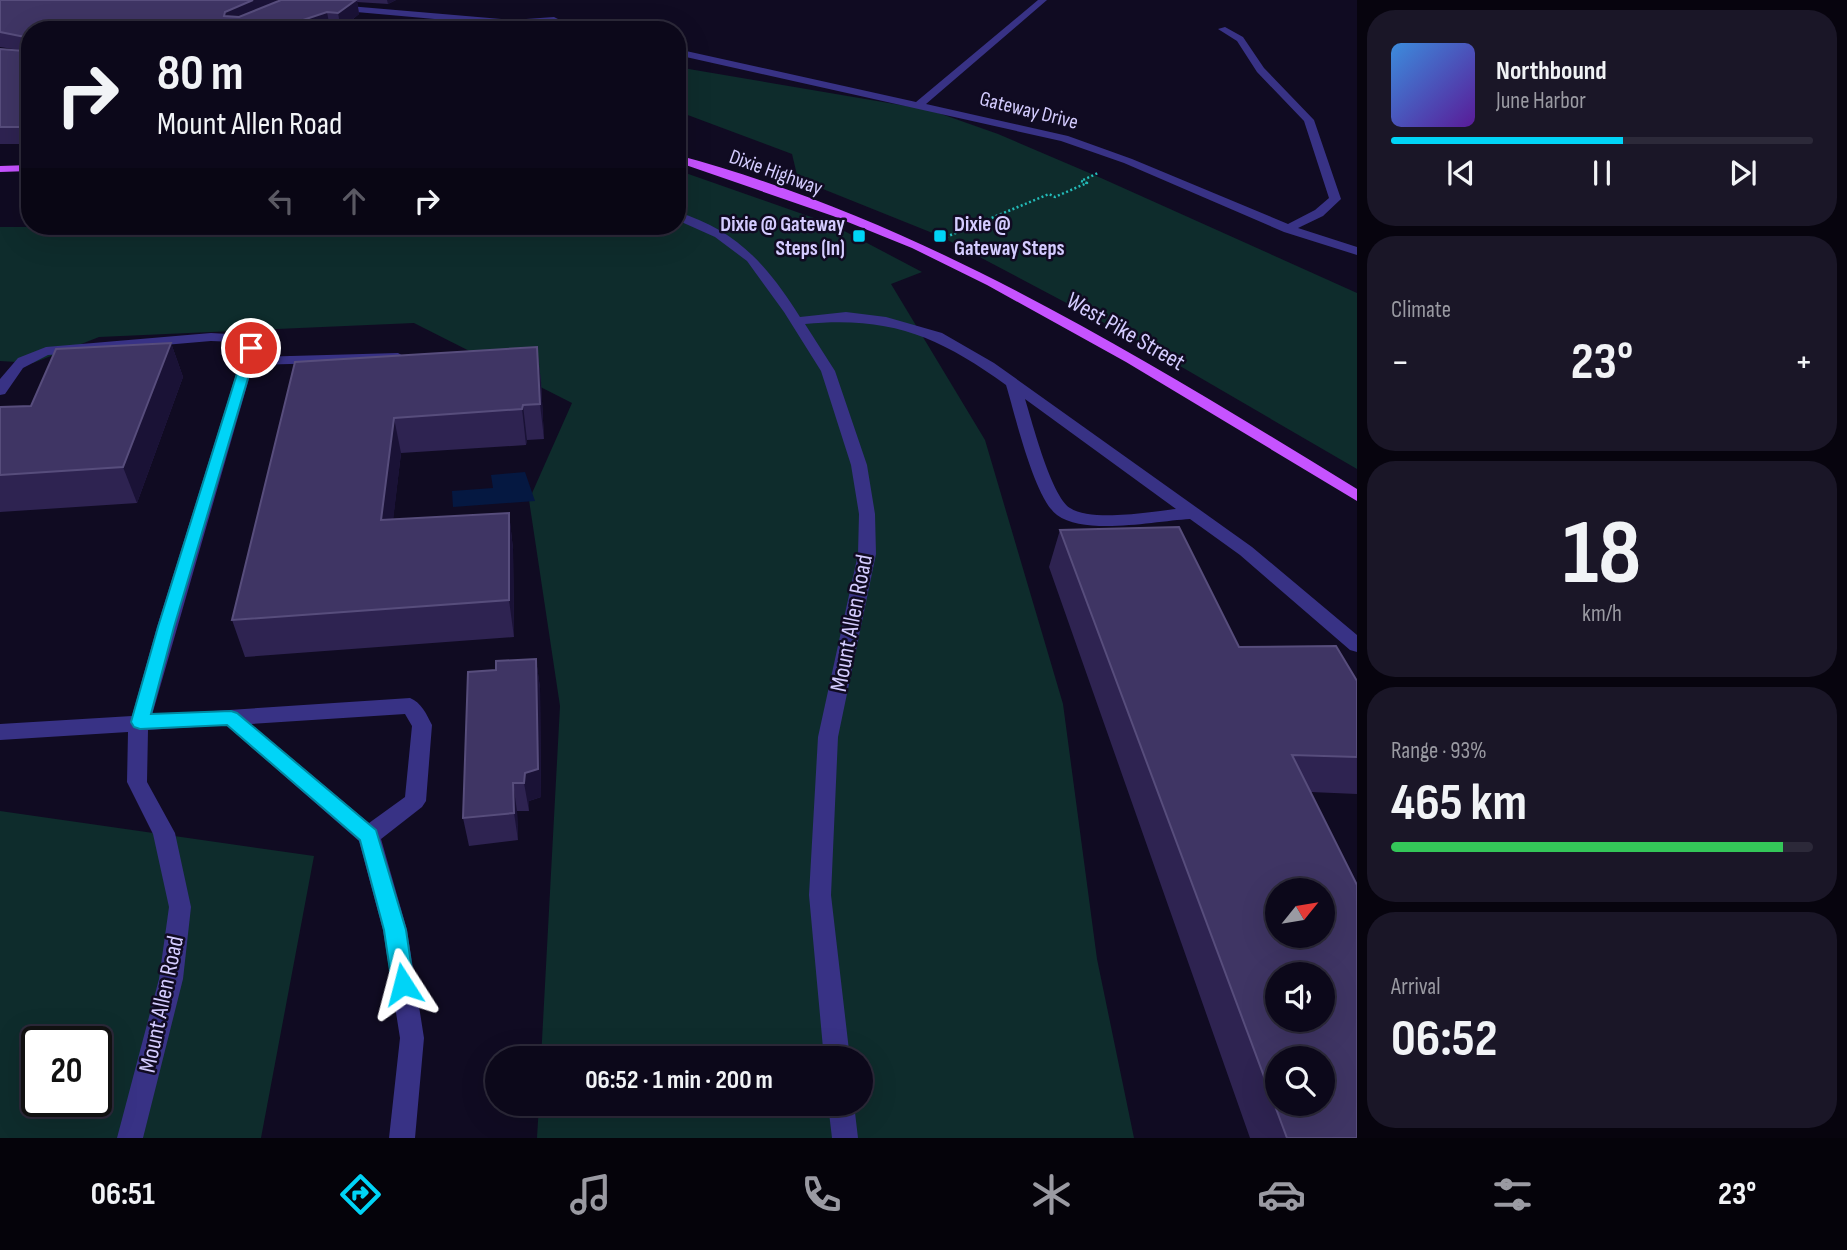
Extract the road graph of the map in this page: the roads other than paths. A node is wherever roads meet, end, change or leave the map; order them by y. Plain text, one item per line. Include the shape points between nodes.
1 (1043, 0) edge
2 (323, 6) edge
3 (491, 21) edge
4 (1222, 29) dead end
5 (686, 54) edge
6 (920, 104) junction
7 (686, 161) edge
8 (21, 168) edge
9 (0, 169) edge
10 (686, 220) edge
11 (862, 224) joint
12 (1288, 229) junction
13 (1357, 251) edge
14 (797, 321) junction
15 (249, 354) junction
16 (410, 356) edge
17 (1013, 383) junction
18 (0, 391) edge
19 (1357, 496) edge
20 (1192, 513) junction
21 (1357, 645) edge
22 (231, 718) junction
23 (140, 722) junction
24 (0, 732) edge
25 (369, 836) junction
26 (836, 1046) edge
27 (842, 1116) edge
28 (130, 1138) edge
29 (402, 1138) edge
30 (845, 1138) edge

1 - 6 street
2 - 3 street
4 - 12 street via 1240,39 1260,69 1309,120 1335,199
5 - 6 street, Gateway Drive
6 - 12 street, Gateway Drive via 1064,138
7 - 11 main road, Dixie Highway
8 - 9 main road
10 - 14 street, Mount Allen Road via 719,234 751,258
11 - 19 main road, West Pike Street via 990,281 1195,397
12 - 13 street, Gateway Drive
14 - 17 street via 846,316 899,325 937,336
14 - 26 street, Mount Allen Road via 828,372 859,465 867,514 867,554 828,737 820,895
15 - 16 street
15 - 18 street via 239,338 211,337 46,351 14,366
15 - 23 street, Mount Allen Road
17 - 20 street
17 - 20 street via 1049,494 1062,511 1099,519
20 - 21 street
22 - 23 street
22 - 25 street
22 - 25 street via 410,706 422,725 415,801
23 - 24 street
23 - 28 street, Mount Allen Road via 137,782 164,833 180,908 171,979
25 - 29 street via 395,930 412,1038
27 - 30 street

